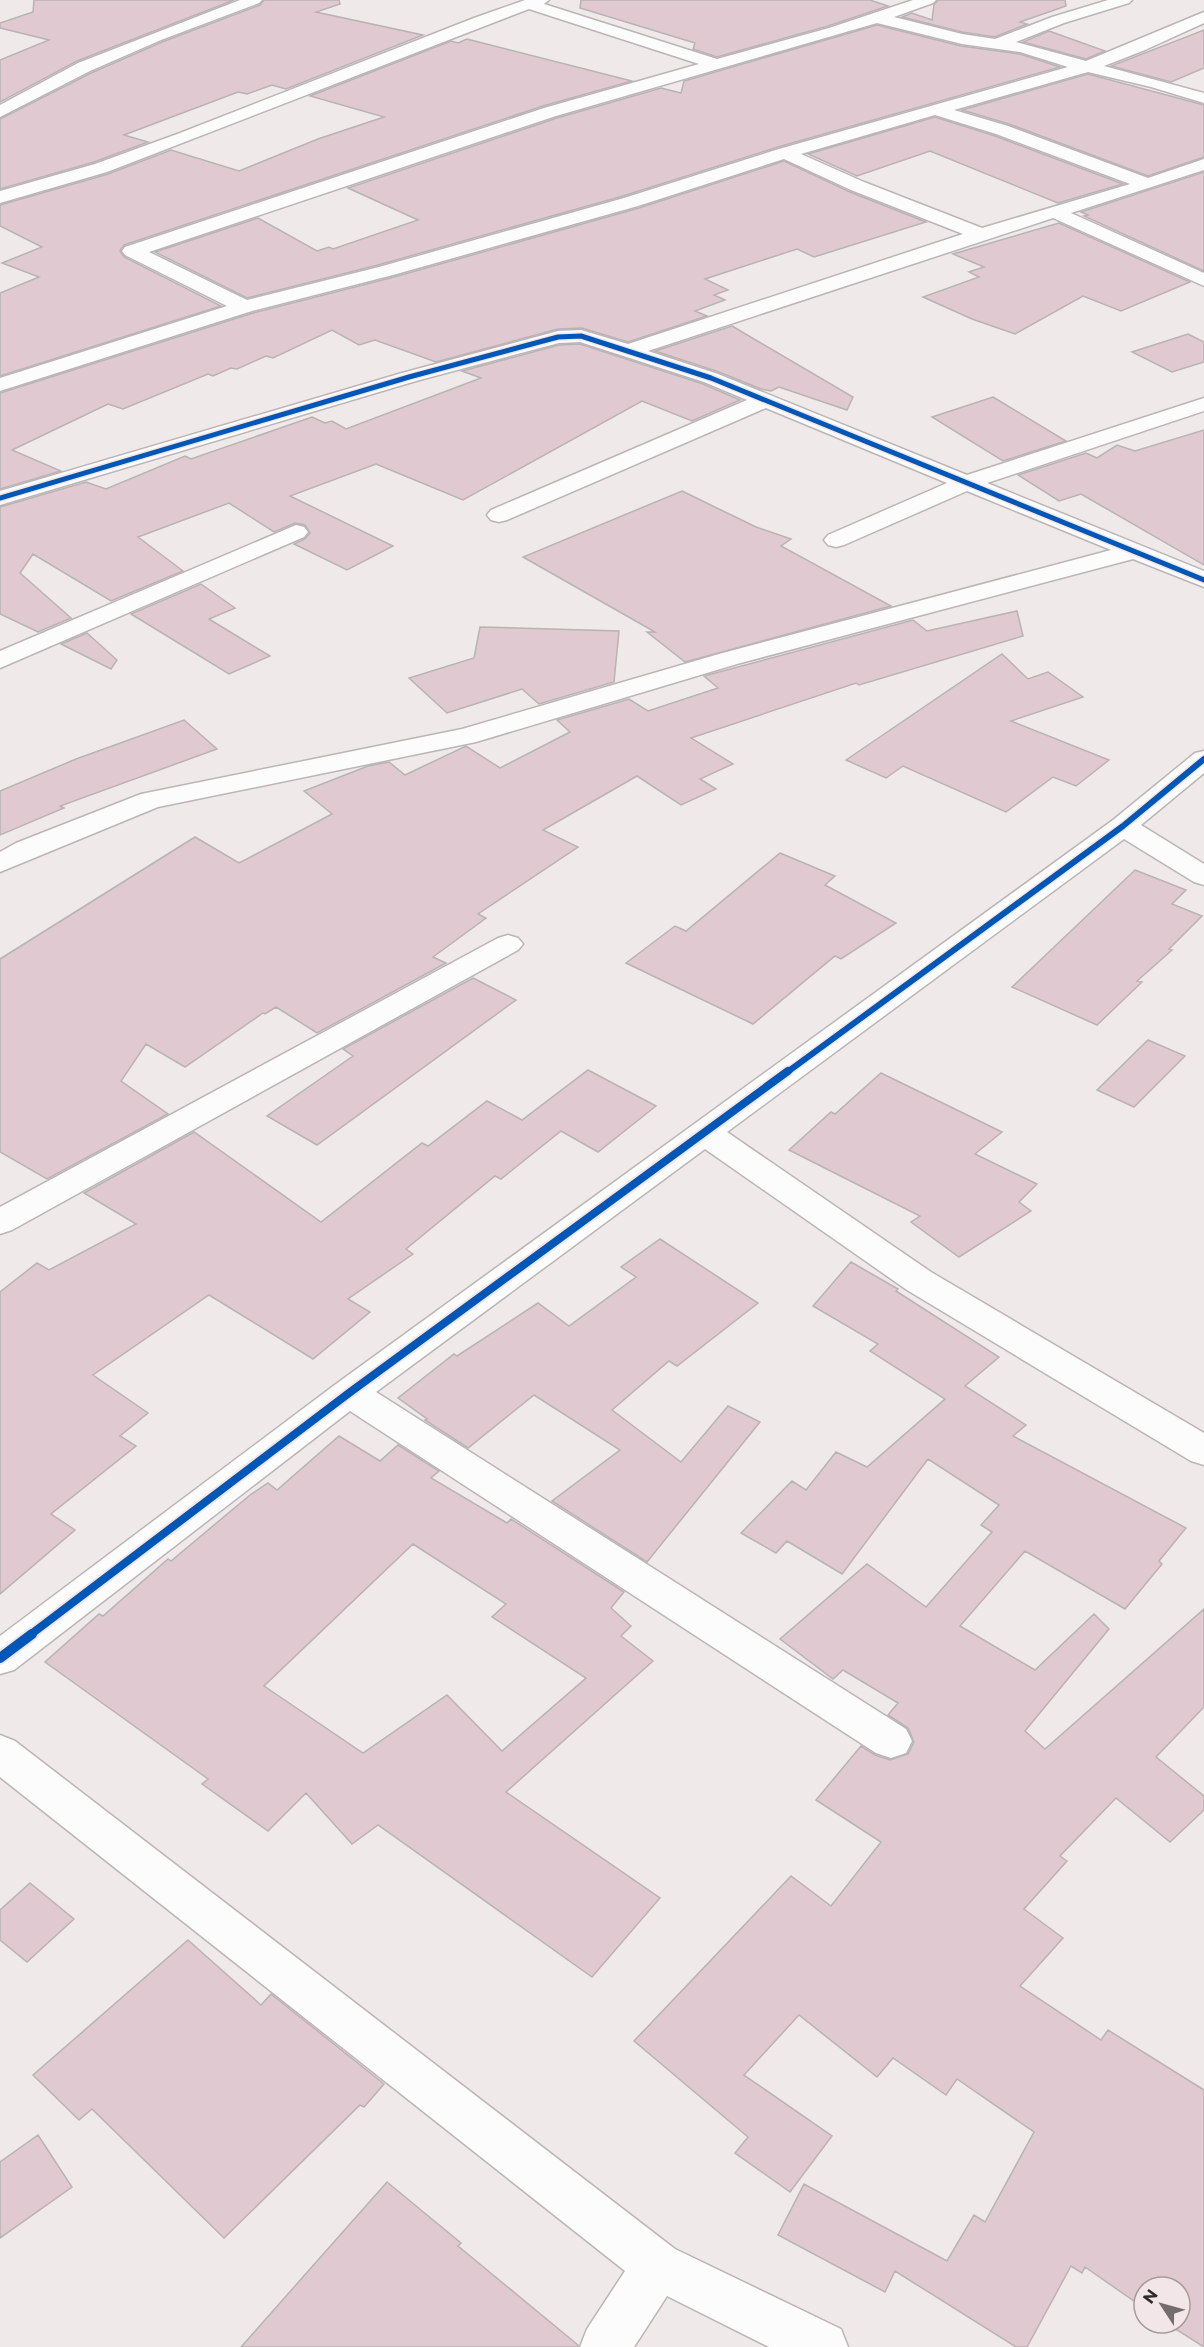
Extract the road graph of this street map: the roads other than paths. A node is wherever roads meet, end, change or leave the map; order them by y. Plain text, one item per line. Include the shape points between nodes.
1 (254, 0) edge
2 (928, 0) edge
3 (1124, 0) edge
4 (535, 2) edge
5 (1204, 17) edge
6 (878, 18) junction
7 (999, 43) junction
8 (718, 65) junction
9 (1086, 67) junction
10 (1204, 98) edge
11 (939, 111) junction
12 (0, 112) edge
13 (785, 153) junction
14 (1204, 164) edge
15 (1148, 184) junction
16 (0, 197) edge
17 (1054, 212) junction
18 (981, 234) junction
19 (1204, 280) edge
20 (245, 308) junction
21 (628, 351) junction
22 (0, 385) edge
23 (766, 400) junction
24 (1204, 404) edge
25 (968, 482) junction
26 (0, 498) edge
27 (499, 515) dead end
28 (296, 532) dead end
29 (836, 540) dead end
30 (1137, 551) junction
31 (1204, 579) edge
32 (0, 660) edge
33 (1204, 759) edge
34 (1123, 826) junction
35 (0, 862) edge
36 (1204, 876) edge
37 (508, 944) dead end
38 (705, 1133) junction
39 (7, 1209) edge
40 (349, 1393) junction
41 (1204, 1451) edge
42 (0, 1658) edge
43 (891, 1741) dead end
44 (0, 1754) edge
45 (658, 2266) junction
46 (605, 2347) edge
47 (823, 2347) edge

1 - 12 street via 84,67
2 - 6 street
3 - 7 street
4 - 8 street
4 - 16 street via 186,137
5 - 9 street
6 - 7 street via 962,39
6 - 8 street
7 - 9 street
8 - 20 street via 549,112 132,251
9 - 10 street
9 - 11 street
11 - 13 street
11 - 15 street
13 - 18 street via 830,175
13 - 20 street via 630,202
14 - 15 street
15 - 17 street
17 - 18 street
17 - 19 street
18 - 21 street
20 - 22 street
21 - 23 street
21 - 26 street via 581,336 558,337
23 - 25 street
23 - 27 street
24 - 25 street
25 - 29 street
25 - 30 street
28 - 32 street
30 - 31 street
30 - 35 street via 728,659 467,736 151,800
33 - 34 street
34 - 36 street
34 - 38 street
37 - 39 street
38 - 40 street
38 - 41 street via 919,1281
40 - 42 street
40 - 43 street
44 - 45 street
45 - 46 street
45 - 47 street

